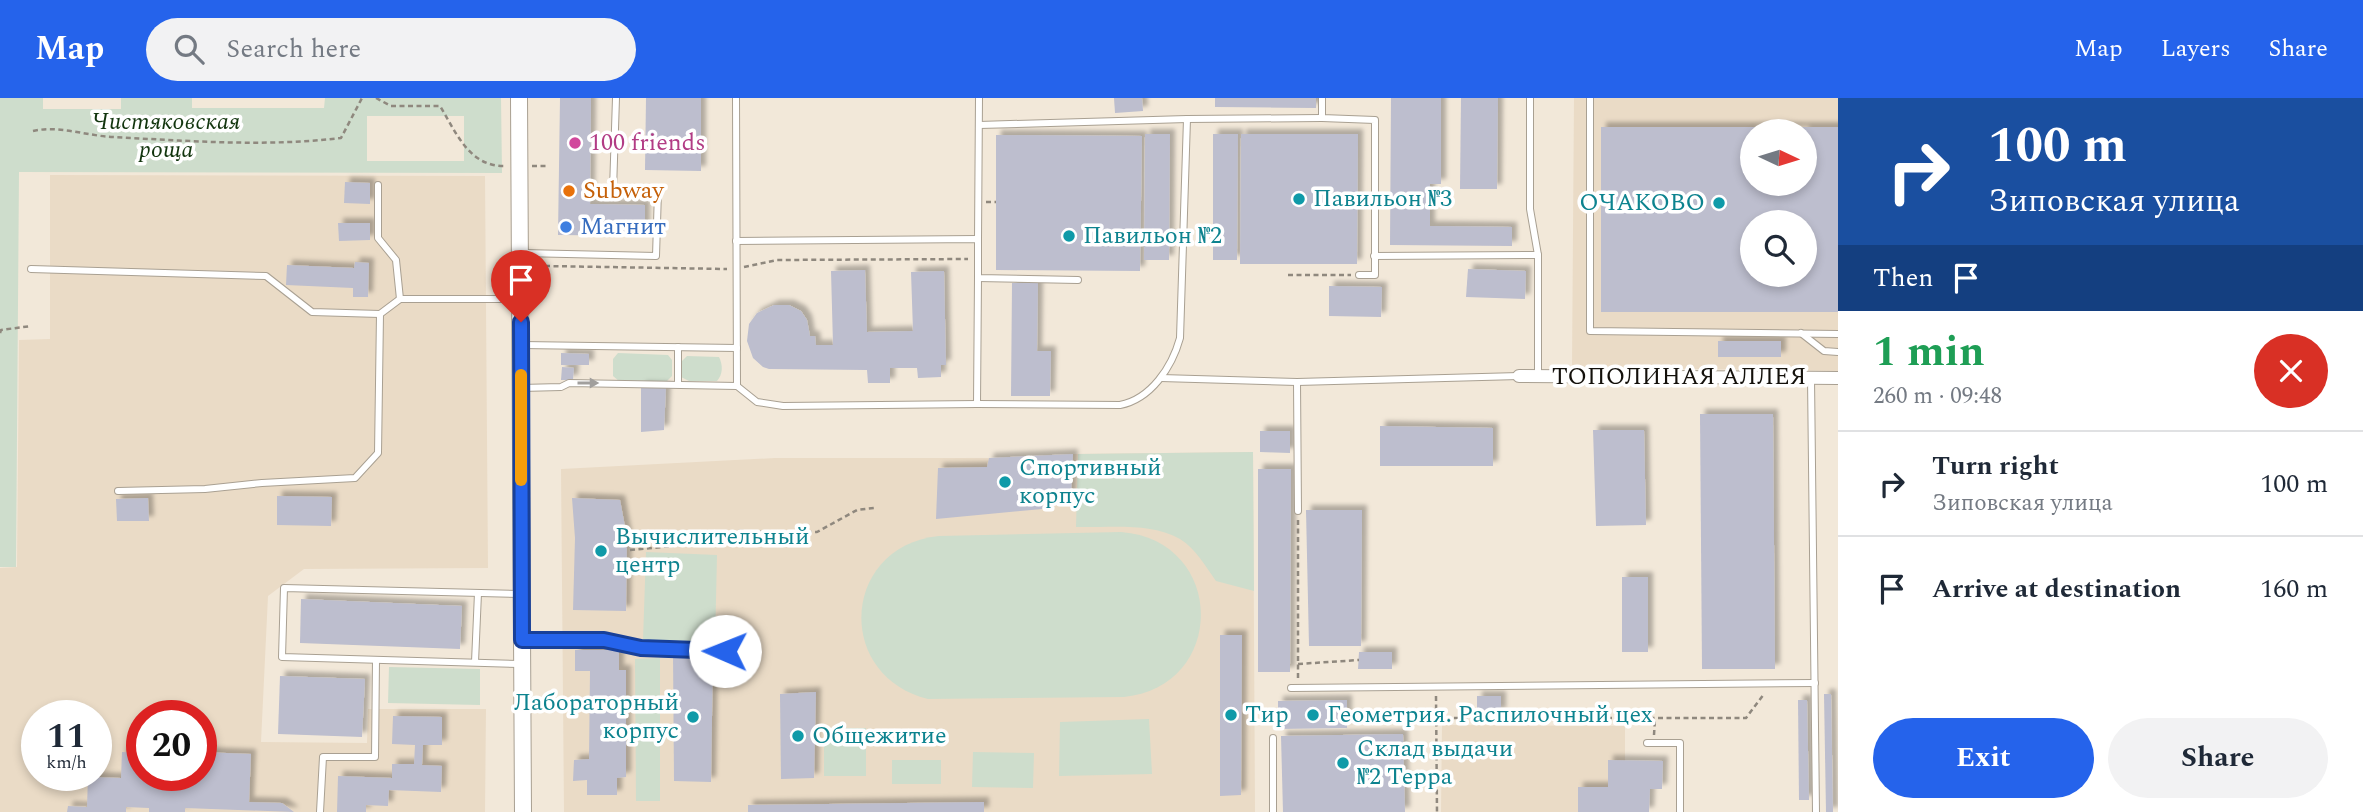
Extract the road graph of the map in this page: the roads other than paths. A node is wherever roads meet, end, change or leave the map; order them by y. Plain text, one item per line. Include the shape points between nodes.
1 (519, 98) edge
2 (616, 98) edge
3 (736, 98) edge
4 (979, 98) edge
5 (1322, 98) edge
6 (1530, 98) edge
7 (1590, 98) edge
8 (1322, 118) junction
9 (1187, 119) junction
10 (979, 125) junction
11 (378, 184) dead end
12 (978, 239) junction
13 (736, 241) junction
14 (520, 253) junction
15 (1538, 255) junction
16 (1374, 256) junction
17 (31, 269) dead end
18 (1359, 275) road end
19 (978, 278) junction
20 (1078, 279) dead end
21 (400, 299) junction
22 (520, 299) junction
23 (380, 314) junction
24 (1801, 333) junction
25 (1838, 334) edge
26 (521, 345) junction
27 (678, 347) junction
28 (737, 348) junction
29 (1838, 352) edge
30 (1519, 376) joint
31 (1538, 376) junction
32 (1161, 378) junction
33 (1811, 378) junction
34 (1838, 378) edge
35 (1297, 382) junction
36 (678, 384) junction
37 (737, 386) junction
38 (521, 387) junction
39 (977, 404) junction
40 (118, 491) dead end
41 (1298, 511) road end
42 (478, 593) junction
43 (522, 594) junction
44 (522, 640) junction
45 (725, 651) dead end
46 (376, 660) junction
47 (475, 663) junction
48 (522, 664) junction
49 (1815, 683) junction
50 (1294, 688) road end
51 (1273, 738) dead end
52 (1651, 743) road end
53 (320, 812) edge
54 (523, 812) edge
55 (1273, 812) edge
56 (1680, 812) edge
57 (1816, 812) edge

1 - 14 street
2 - 14 lane via 613,190 658,191 656,256
3 - 13 lane
4 - 10 lane
5 - 8 lane
6 - 15 lane via 1530,209
7 - 24 lane via 1590,331
8 - 9 lane
8 - 16 lane via 1376,120
9 - 10 lane
9 - 32 lane via 1180,338
10 - 12 lane
11 - 21 lane via 378,238 396,260
12 - 13 lane
12 - 19 lane
13 - 28 lane
14 - 22 street
15 - 16 lane
15 - 31 lane
16 - 18 lane via 1374,275
17 - 23 lane via 266,276 312,312
19 - 20 lane
19 - 39 lane
21 - 22 lane
21 - 23 lane
22 - 26 street
23 - 40 lane via 378,453 355,478
24 - 25 lane
24 - 29 lane via 1824,351
26 - 27 lane
26 - 38 street
27 - 28 lane
27 - 36 lane
28 - 37 lane
30 - 31 street, ТОПОЛИНАЯ АЛЛЕЯ
30 - 35 lane
31 - 33 street, ТОПОЛИНАЯ АЛЛЕЯ
32 - 35 lane
32 - 39 lane via 1140,397 1120,405
33 - 34 street, ТОПОЛИНАЯ АЛЛЕЯ
33 - 49 lane
35 - 41 lane
36 - 37 lane
38 -> 36 lane
37 - 39 lane via 757,402 783,406
38 - 43 street
42 - 43 lane
42 - 46 lane via 284,588 282,657
42 - 47 lane
43 - 44 street
44 - 45 lane via 604,640 641,648
44 - 48 street
46 - 47 lane
46 - 53 lane via 375,757 323,757
47 - 48 lane
48 - 54 street
49 - 50 lane
49 - 57 lane
51 - 55 lane
52 - 56 lane via 1680,743

